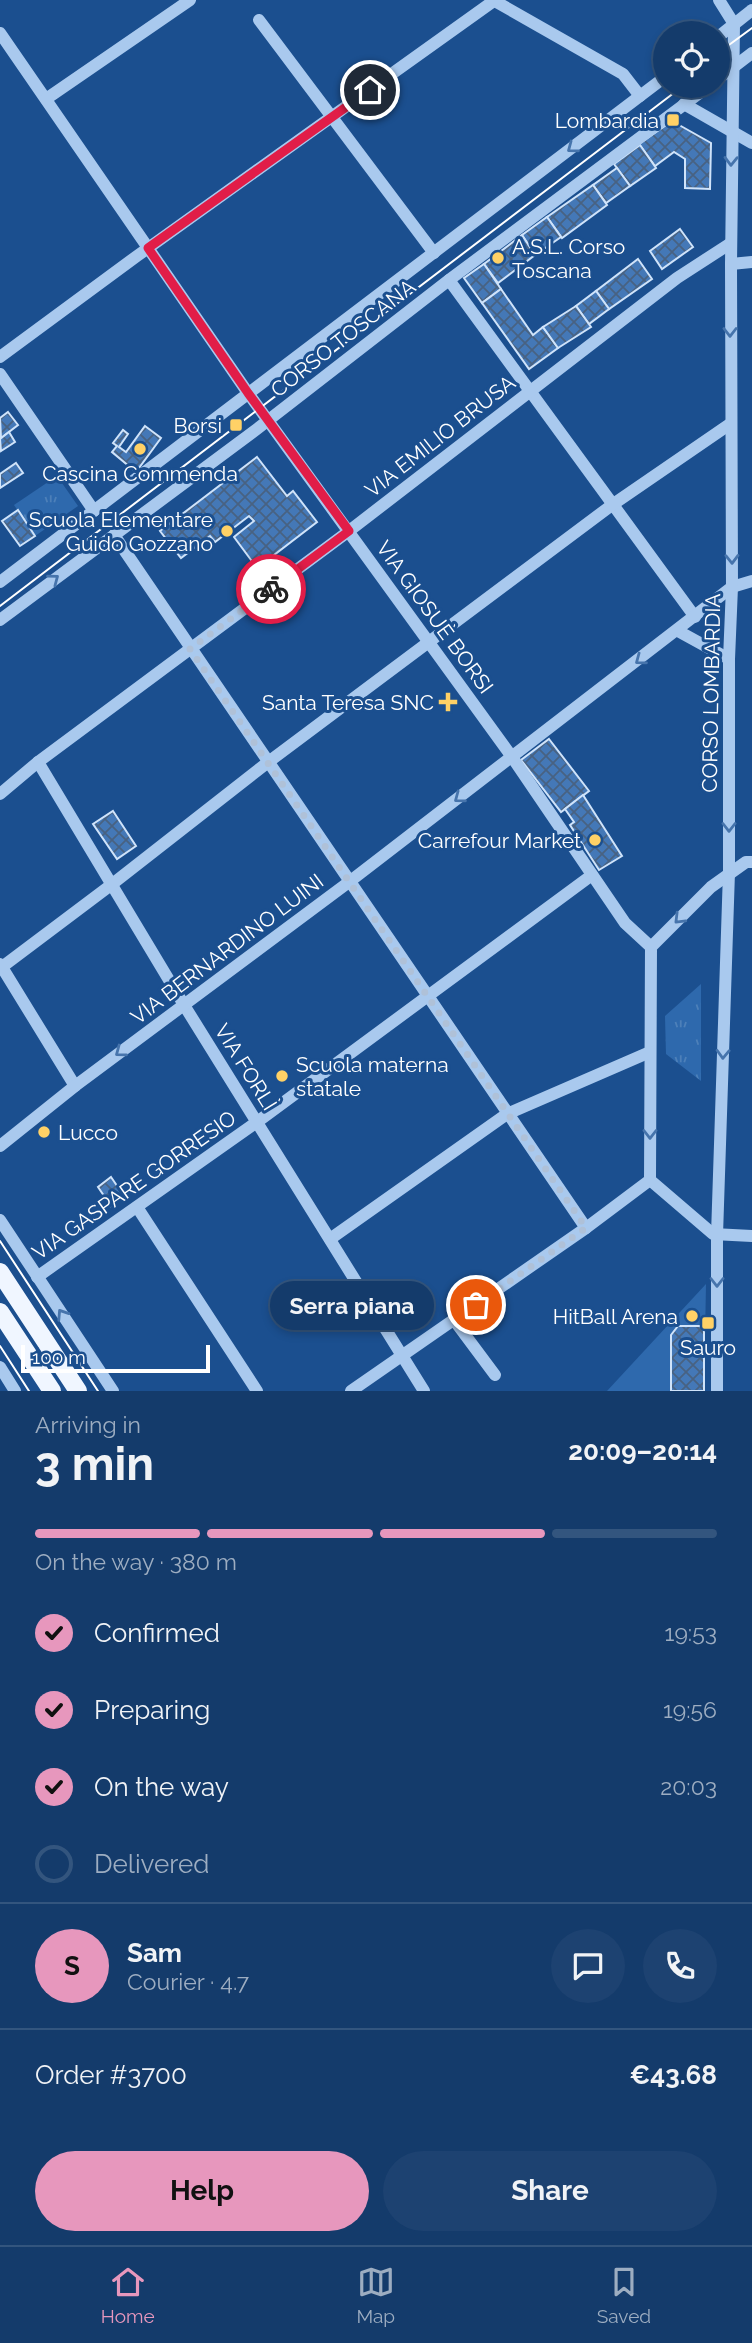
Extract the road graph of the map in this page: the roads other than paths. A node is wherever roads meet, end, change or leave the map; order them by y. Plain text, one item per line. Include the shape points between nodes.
1 (190, 0) edge
2 (495, 0) edge
3 (719, 0) edge
4 (752, 10) edge
5 (259, 20) dead end
6 (734, 24) junction
7 (730, 27) edge
8 (0, 33) edge
9 (752, 53) edge
10 (732, 68) junction
11 (653, 86) edge
12 (640, 96) junction
13 (692, 98) edge
14 (46, 99) junction
15 (684, 104) junction
16 (331, 118) junction
17 (732, 132) junction
18 (752, 143) edge
19 (731, 243) junction
20 (148, 248) junction
21 (434, 253) junction
22 (752, 262) edge
23 (730, 264) junction
24 (449, 280) junction
25 (0, 357) edge
26 (0, 374) edge
27 (530, 391) junction
28 (248, 393) junction
29 (269, 420) junction
30 (730, 424) junction
31 (612, 505) junction
32 (94, 511) junction
33 (349, 531) junction
34 (114, 536) junction
35 (752, 581) edge
36 (0, 582) edge
37 (732, 587) junction
38 (695, 618) junction
39 (0, 620) edge
40 (678, 631) junction
41 (429, 643) junction
42 (190, 649) junction
43 (729, 659) junction
44 (512, 757) junction
45 (38, 762) junction
46 (267, 763) junction
47 (0, 794) edge
48 (752, 862) edge
49 (729, 872) junction
50 (592, 875) junction
51 (349, 882) junction
52 (111, 885) junction
53 (651, 947) junction
54 (1, 966) edge
55 (428, 998) junction
56 (184, 1005) junction
57 (650, 1052) junction
58 (75, 1086) junction
59 (508, 1114) junction
60 (257, 1122) junction
61 (0, 1146) edge
62 (650, 1180) junction
63 (136, 1207) junction
64 (0, 1220) edge
65 (586, 1228) junction
66 (717, 1235) junction
67 (752, 1236) edge
68 (330, 1238) junction
69 (0, 1272) edge
70 (37, 1277) junction
71 (0, 1312) edge
72 (454, 1320) junction
73 (402, 1356) junction
74 (2, 1375) edge
75 (495, 1375) dead end
76 (15, 1391) edge
77 (52, 1391) edge
78 (78, 1391) edge
79 (113, 1391) edge
80 (257, 1391) edge
81 (351, 1391) edge
82 (424, 1391) edge
83 (717, 1391) edge

1 - 14 street
2 - 12 street via 623,74
2 - 16 street
3 - 6 street
4 - 6 street
5 - 16 street
6 - 7 street
6 - 10 street, CORSO LOMBARDIA
8 - 14 street, VIA GIOSUÈ BORSI
9 - 10 street
10 - 17 street, CORSO LOMBARDIA
11 - 12 street, CORSO TOSCANA
12 -> 21 street, CORSO TOSCANA
13 - 15 street, CORSO TOSCANA
14 - 20 street, VIA GIOSUÈ BORSI
15 - 17 street
15 - 24 street, CORSO TOSCANA
16 - 20 street
16 - 21 street
17 - 18 street
17 -> 19 street, CORSO LOMBARDIA
19 - 23 street, CORSO LOMBARDIA
19 - 27 street, VIA EMILIO BRUSA via 677,278
20 - 25 street
20 - 28 street, VIA GIOSUÈ BORSI
21 - 28 street, CORSO TOSCANA
22 - 23 street
23 -> 30 street, CORSO LOMBARDIA
24 - 27 street
24 - 29 street, CORSO TOSCANA
26 - 32 street
27 - 31 street
27 - 33 street, VIA EMILIO BRUSA
28 - 29 street, VIA GIOSUÈ BORSI
28 - 32 street, CORSO TOSCANA
29 - 33 street, VIA GIOSUÈ BORSI
29 - 34 street, CORSO TOSCANA
30 - 31 street
30 -> 37 street, CORSO LOMBARDIA
31 - 38 street
31 - 41 street
32 - 36 street, CORSO TOSCANA
33 - 41 street, VIA GIOSUÈ BORSI
33 - 42 street, VIA EMILIO BRUSA
39 -> 34 street, CORSO TOSCANA
34 - 42 street
35 - 37 street, VIA BERNARDINO LUINI
37 - 38 street, VIA BERNARDINO LUINI
37 - 43 street, CORSO LOMBARDIA
38 - 40 street, VIA BERNARDINO LUINI
40 - 43 street
40 -> 44 street, VIA BERNARDINO LUINI
41 - 44 street, VIA GIOSUÈ BORSI
41 - 46 street
42 - 45 street, VIA EMILIO BRUSA
42 - 46 street
43 -> 49 street, CORSO LOMBARDIA
44 - 50 street, VIA GIOSUÈ BORSI
44 -> 51 street, VIA BERNARDINO LUINI
45 - 47 street, VIA EMILIO BRUSA
45 - 52 street, VIA FORLÌ
46 - 51 street
46 - 52 street
48 - 49 street
49 -> 53 street
49 -> 66 street, CORSO LOMBARDIA
50 - 53 street, VIA GIOSUÈ BORSI via 625,923
50 - 55 street, VIA GASPARE GORRESIO
51 - 55 street
51 - 56 street, VIA BERNARDINO LUINI
52 - 54 street
52 - 56 street, VIA FORLÌ
53 - 57 street
54 - 58 street
55 - 59 street
55 - 60 street, VIA GASPARE GORRESIO
56 -> 58 street, VIA BERNARDINO LUINI
56 - 60 street, VIA FORLÌ
57 - 59 street
57 -> 62 street
58 - 61 street, VIA BERNARDINO LUINI
59 - 65 street
59 - 68 street
60 - 63 street, VIA GASPARE GORRESIO
60 - 68 street, VIA FORLÌ
62 - 65 street
62 - 66 street
63 - 70 street, VIA GASPARE GORRESIO
63 - 80 street
64 - 70 street
65 - 72 street
66 - 67 street
66 -> 83 street, CORSO LOMBARDIA
68 - 73 street, VIA FORLÌ
69 - 78 main road
79 -> 70 street
71 - 77 main road
72 - 73 street
72 - 75 street
73 - 81 street
73 - 82 street, VIA FORLÌ
74 - 76 street

